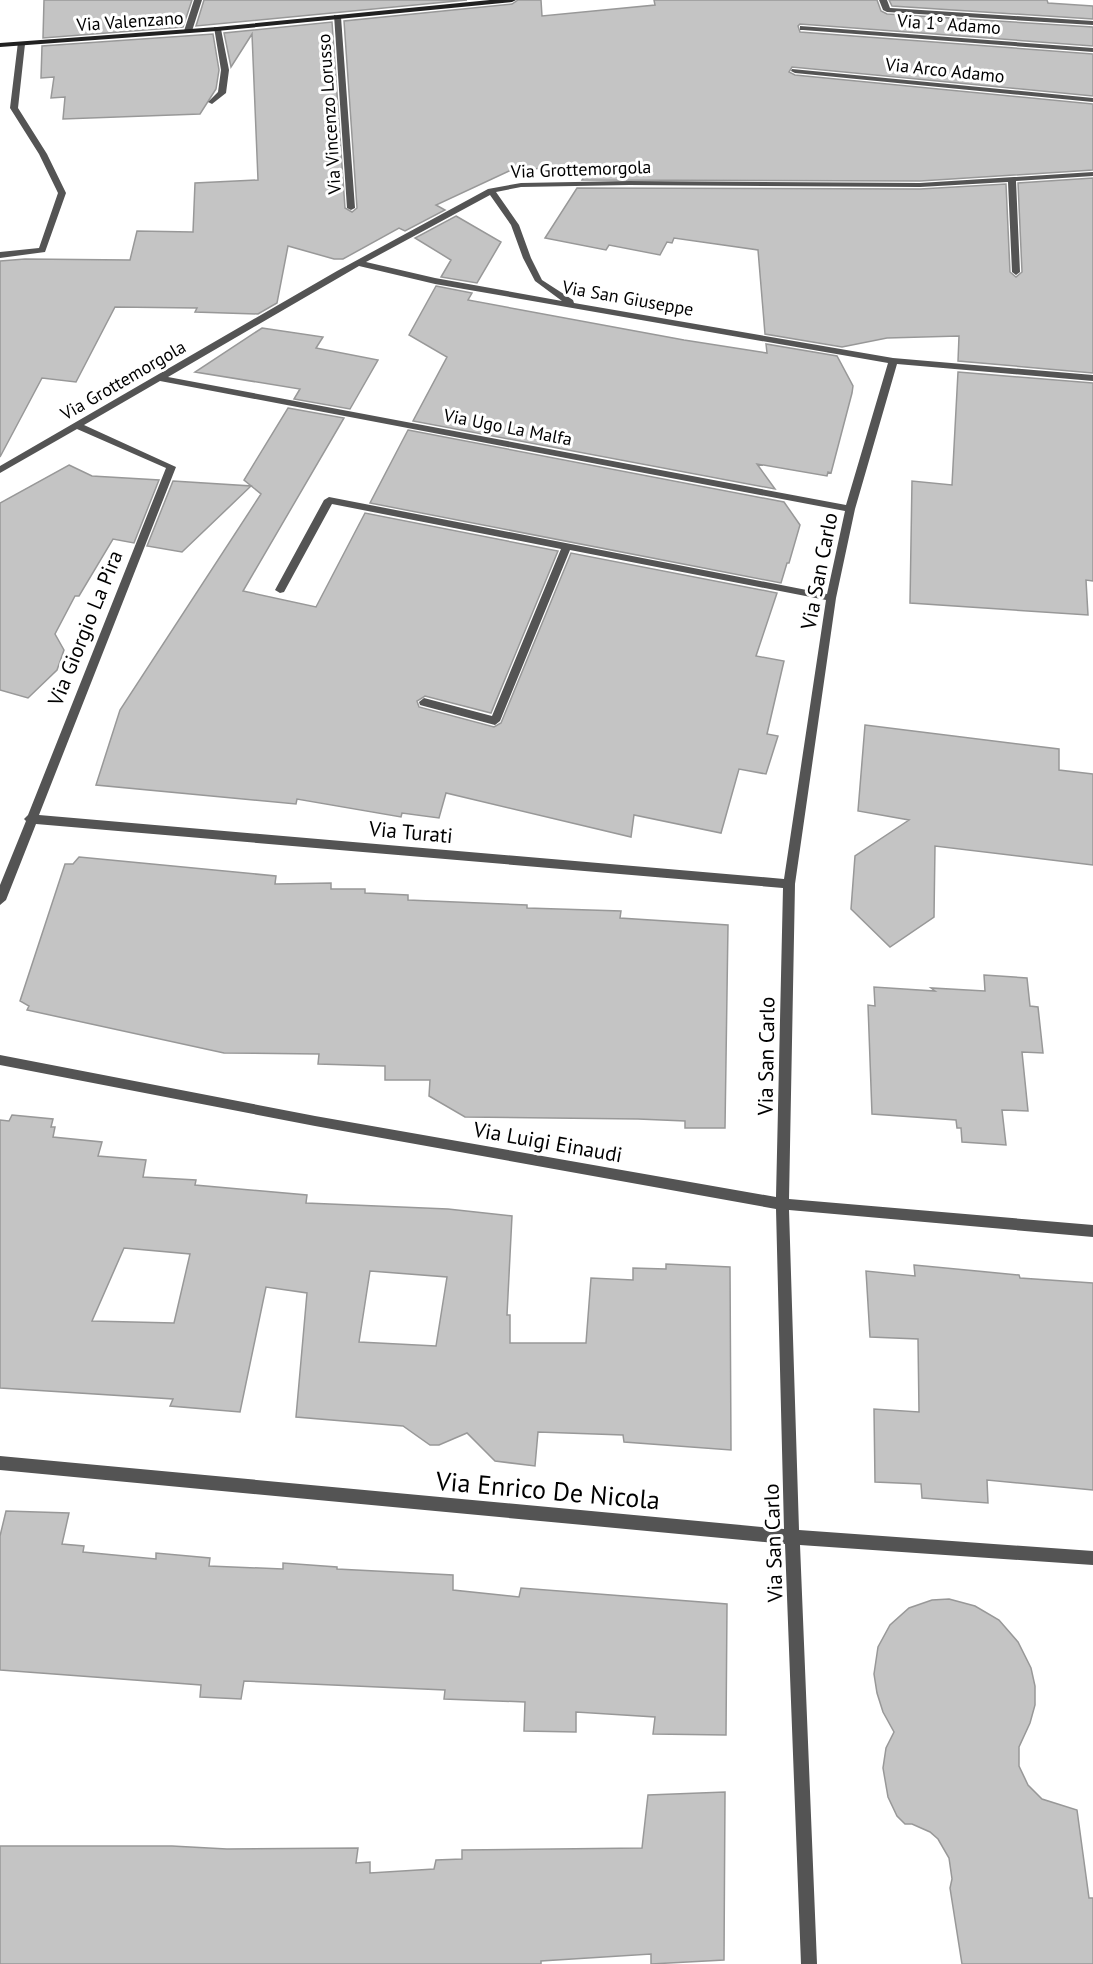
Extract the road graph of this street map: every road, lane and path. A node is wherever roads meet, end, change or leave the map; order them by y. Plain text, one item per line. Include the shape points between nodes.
1 (198, 0) edge
2 (512, 0) edge
3 (883, 0) edge
4 (336, 17) junction
5 (1093, 23) edge
6 (803, 28) dead end
7 (217, 29) junction
8 (188, 31) junction
9 (21, 44) junction
10 (0, 45) edge
11 (1093, 51) edge
12 (795, 70) dead end
13 (1093, 100) edge
14 (212, 102) dead end
15 (1093, 174) edge
16 (1012, 180) junction
17 (491, 191) junction
18 (351, 208) dead end
19 (0, 255) edge
20 (358, 263) junction
21 (1016, 272) dead end
22 (574, 305) junction
23 (893, 360) junction
24 (160, 378) junction
25 (1093, 378) edge
26 (77, 426) junction
27 (0, 470) edge
28 (850, 509) junction
29 (566, 548) junction
30 (280, 590) dead end
31 (831, 598) junction
32 (424, 702) dead end
33 (30, 819) junction
34 (789, 884) junction
35 (0, 900) edge
36 (0, 1060) edge
37 (782, 1204) junction
38 (1093, 1231) edge
39 (0, 1464) edge
40 (792, 1537) junction
41 (1093, 1558) edge
42 (809, 1964) edge

1 - 8 street
2 - 4 street, Via Valenzano
3 - 5 street via 887,10
4 - 7 street, Via Valenzano
4 - 18 street, Via Vincenzo Lorusso
6 - 11 street, Via 1° Adamo
7 - 8 street, Via Valenzano
7 - 14 street via 225,70 222,93
8 - 9 street, Via Valenzano
9 - 10 street, Via Valenzano
9 - 19 street via 14,108 62,193 42,250
12 - 13 street, Via Arco Adamo
15 - 16 street, Via Grottemorgola
16 - 17 street, Via Grottemorgola via 920,185 521,185
16 - 21 street
17 - 20 street, Via Grottemorgola
17 - 22 street via 515,225 539,281
20 - 22 street, Via San Giuseppe
20 - 24 street, Via Grottemorgola
22 - 23 street, Via San Giuseppe
23 - 25 street
23 - 28 street, Via San Carlo
24 - 26 street, Via Grottemorgola
24 - 28 street, Via Ugo La Malfa
26 - 27 street, Via Grottemorgola
26 - 33 street, Via Giorgio La Pira via 171,467
28 - 31 street, Via San Carlo
29 - 30 street via 329,500
29 - 31 street
29 - 32 street via 495,721
31 - 34 street, Via San Carlo
33 - 34 street, Via Turati
33 - 35 street, Via Giorgio La Pira
34 - 37 street, Via San Carlo
36 - 37 street, Via Luigi Einaudi
37 - 38 street, Via Luigi Einaudi
37 - 40 street, Via San Carlo
39 - 40 street, Via Enrico De Nicola
40 - 41 street, Via Enrico De Nicola
40 - 42 street, Via San Carlo

